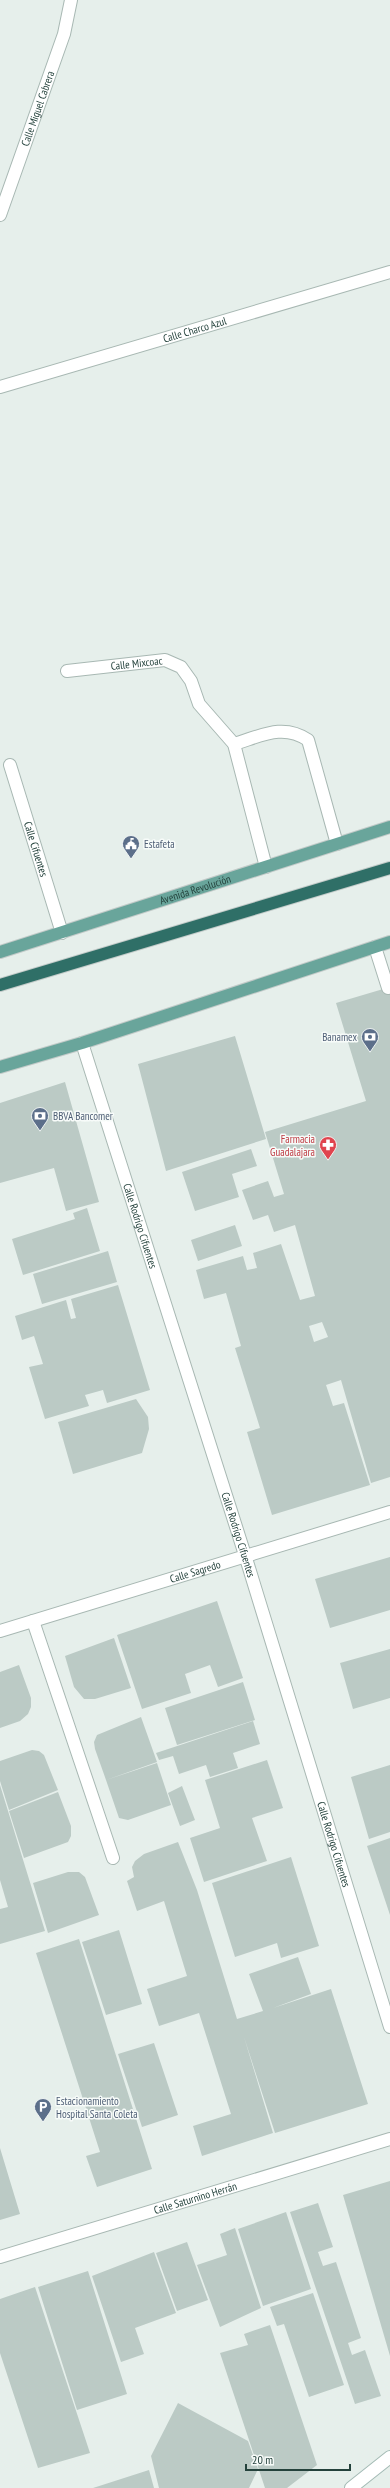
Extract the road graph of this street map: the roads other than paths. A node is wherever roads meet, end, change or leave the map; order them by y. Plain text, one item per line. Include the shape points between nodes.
1 (72, 0) edge
2 (0, 215) edge
3 (390, 272) edge
4 (0, 387) edge
5 (67, 672) dead end
6 (234, 744) junction
7 (10, 766) dead end
8 (390, 827) edge
9 (337, 844) junction
10 (266, 867) junction
11 (390, 868) edge
12 (62, 932) junction
13 (390, 942) edge
14 (375, 947) junction
15 (0, 952) edge
16 (0, 985) edge
17 (388, 988) dead end
18 (82, 1043) junction
19 (0, 1067) edge
20 (390, 1512) edge
21 (244, 1555) junction
22 (33, 1620) junction
23 (0, 1631) edge
24 (113, 1858) dead end
25 (390, 2027) edge
26 (390, 2139) edge
27 (0, 2257) edge
28 (390, 2457) edge
29 (351, 2488) edge

1 - 2 street, Calle Miguel Cabrera via 64,34
3 - 4 street, Calle Charco Azul
5 - 6 street, Calle Mixcoac via 165,660 181,667 191,681 199,704
6 - 9 street via 283,730 297,732 308,740
6 - 10 street, Calle Mixcoac
7 - 12 street, Calle Cifuentes
8 - 9 main road, Avenida Revolución
9 - 10 main road, Avenida Revolución
10 - 12 main road, Avenida Revolución
11 - 16 highway
12 - 15 main road, Avenida Revolución
13 - 14 main road
14 - 17 street
14 - 18 main road
18 - 19 main road
18 - 21 street, Calle Rodrigo Cifuentes
20 - 21 street, Calle Sagredo
21 - 22 street, Calle Sagredo
21 - 25 street, Calle Rodrigo Cifuentes
22 - 23 street, Calle Sagredo
22 - 24 street
26 - 27 street, Calle Saturnino Herrán
28 - 29 street

